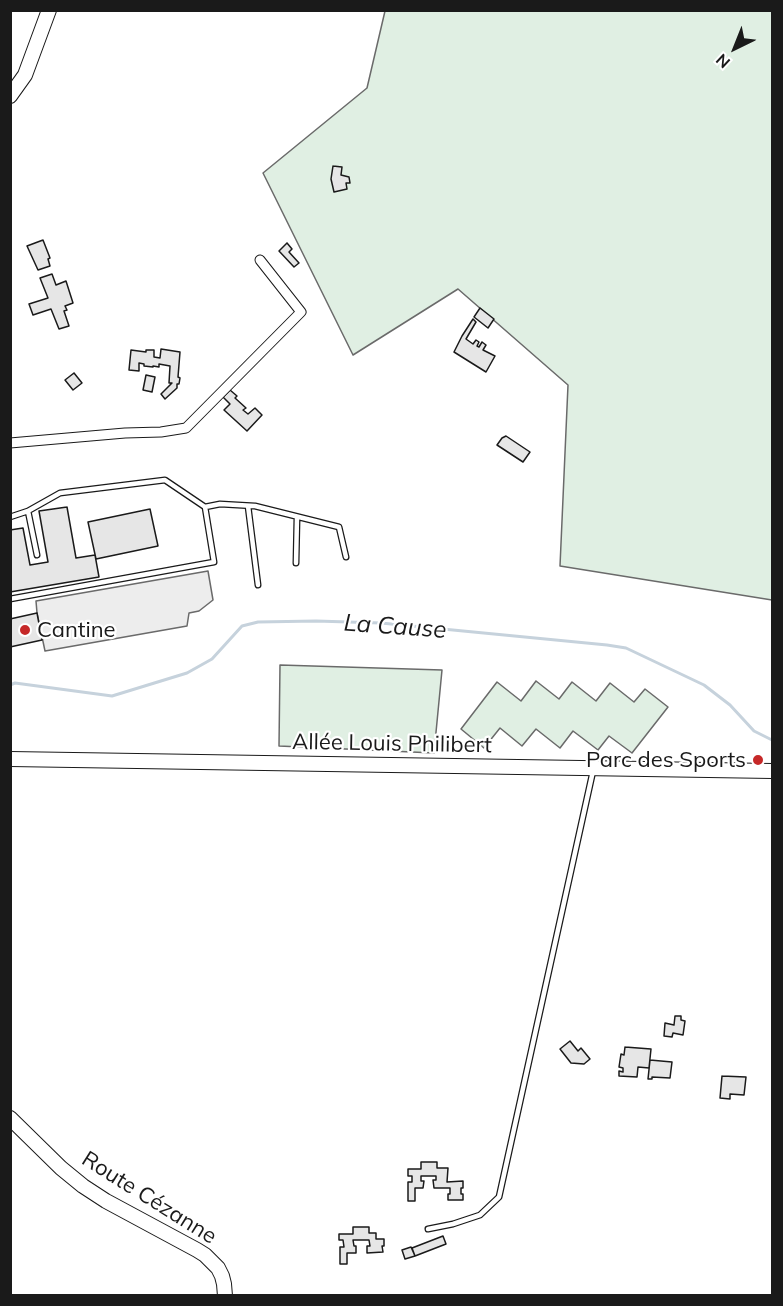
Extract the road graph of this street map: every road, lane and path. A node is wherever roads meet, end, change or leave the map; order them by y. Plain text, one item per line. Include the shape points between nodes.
1 (49, 10) edge
2 (10, 96) edge
3 (260, 260) dead end
4 (10, 443) edge
5 (248, 506) junction
6 (205, 507) junction
7 (28, 511) junction
8 (10, 517) edge
9 (297, 517) junction
10 (37, 555) dead end
11 (346, 557) dead end
12 (296, 563) dead end
13 (258, 585) dead end
14 (10, 599) edge
15 (10, 759) edge
16 (593, 768) junction
17 (772, 771) edge
18 (10, 1118) edge
19 (428, 1229) dead end
20 (225, 1296) edge

1 - 2 street via 25,75
3 - 4 street via 301,312 186,428
5 - 6 lane
5 - 9 lane
5 - 13 lane
6 - 7 lane via 165,480 60,493
6 - 14 lane via 214,562
7 - 8 lane
7 - 10 lane
9 - 11 lane via 339,527
9 - 12 lane
15 - 16 street, Allée Louis Philibert
16 - 17 street, Allée Louis Philibert
16 - 19 lane via 499,1197 480,1215
18 - 20 street, Route Cézanne via 83,1186 212,1261 222,1276

